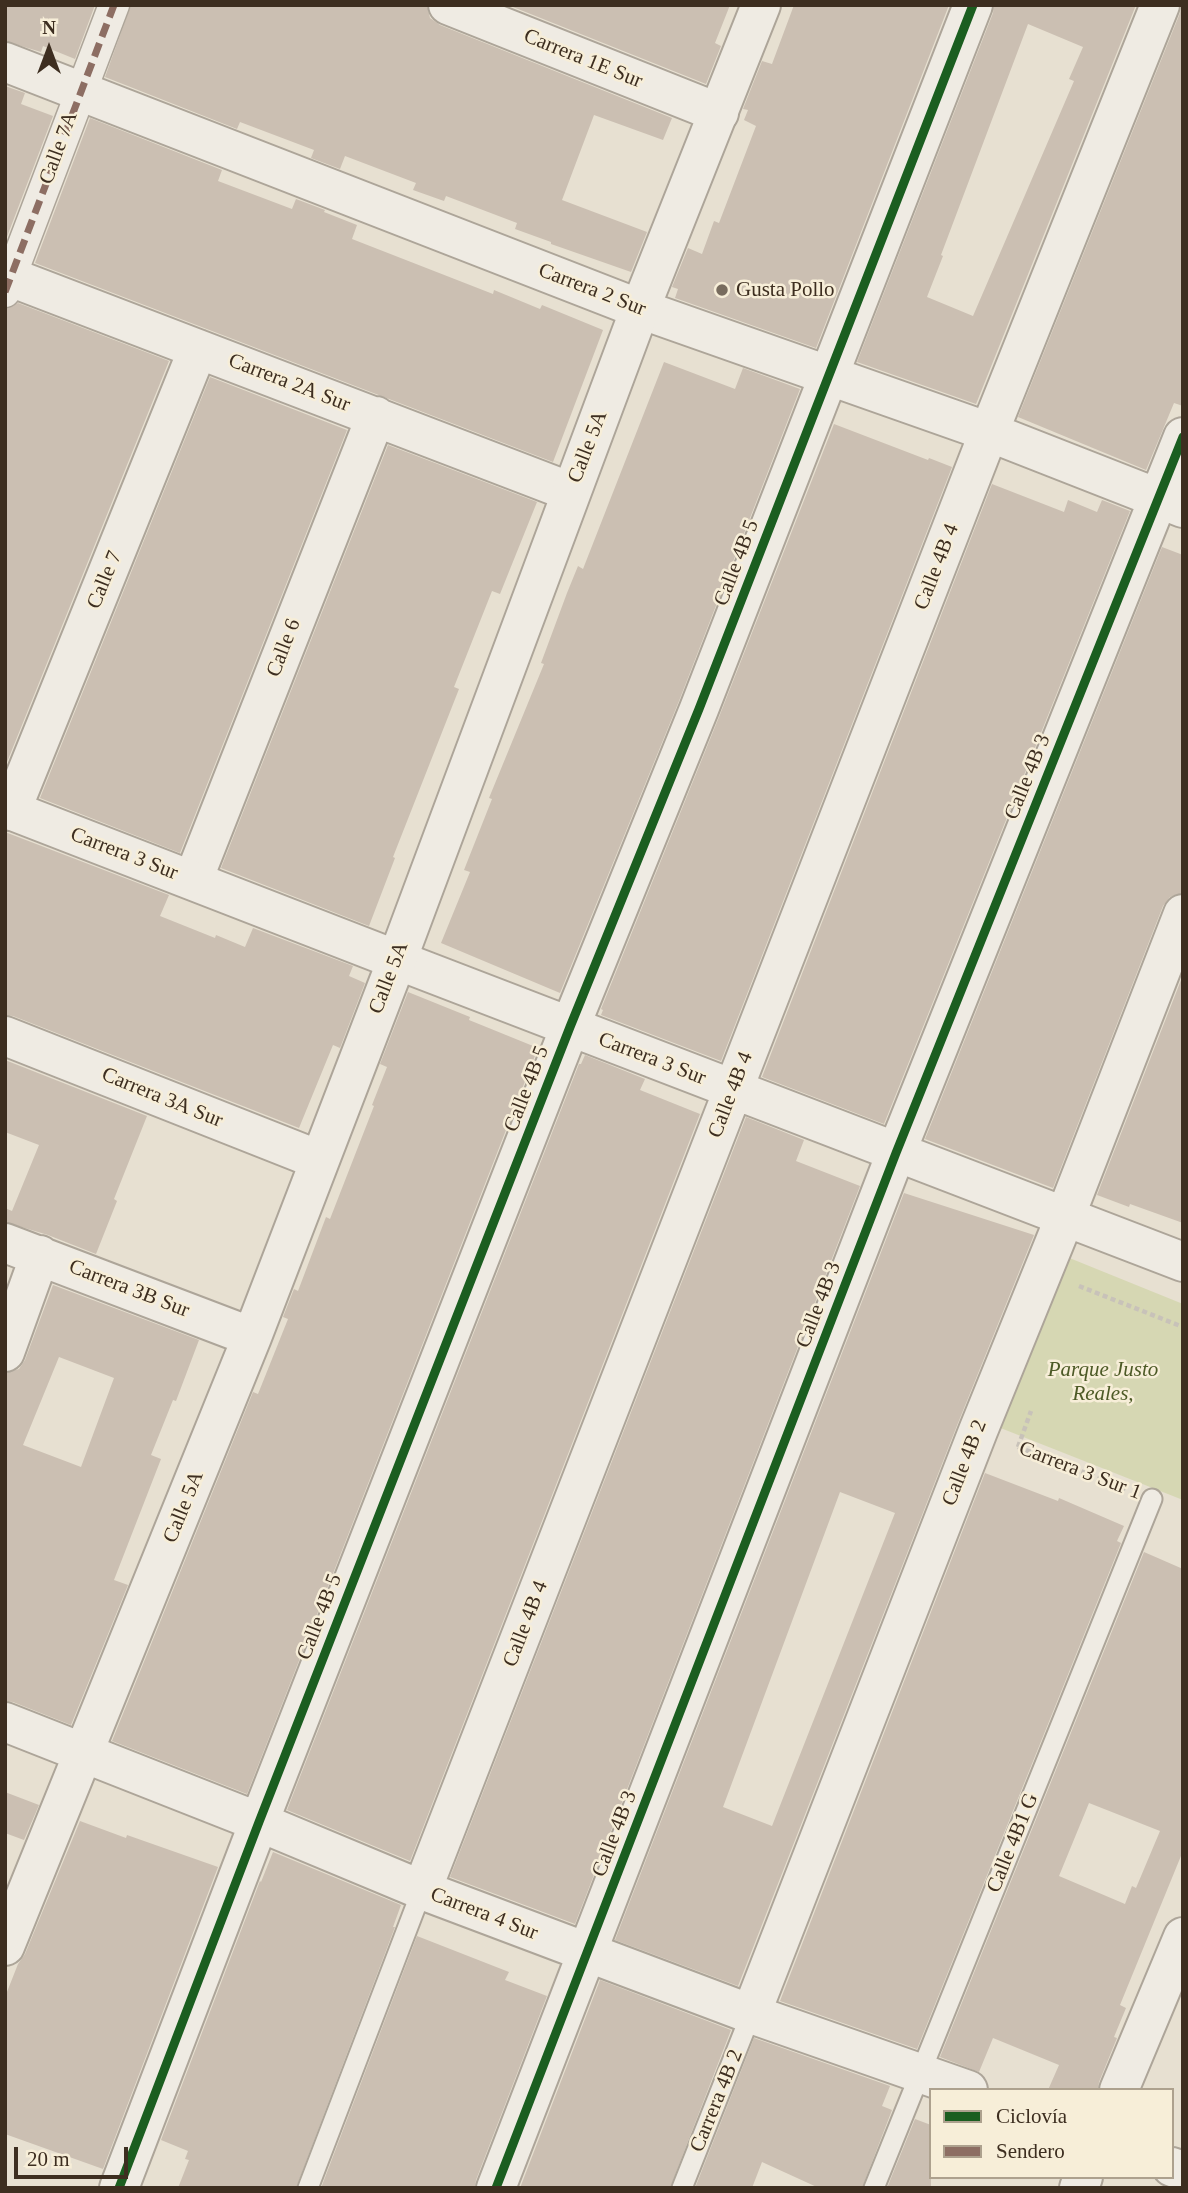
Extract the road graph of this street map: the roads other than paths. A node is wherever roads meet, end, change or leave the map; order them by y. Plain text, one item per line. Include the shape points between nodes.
1 (114, 5) edge
2 (448, 5) edge
3 (761, 5) edge
4 (973, 5) edge
5 (1160, 5) edge
6 (5, 62) edge
7 (80, 91) junction
8 (719, 113) junction
9 (7, 281) edge
10 (640, 309) junction
11 (198, 349) junction
12 (830, 375) junction
13 (376, 416) junction
14 (989, 432) junction
15 (1183, 437) edge
16 (571, 492) junction
17 (1171, 504) edge
18 (8, 809) edge
19 (193, 880) junction
20 (1183, 914) edge
21 (397, 960) junction
22 (570, 1027) junction
23 (5, 1036) edge
24 (733, 1090) junction
25 (896, 1153) junction
26 (319, 1160) junction
27 (1065, 1217) junction
28 (22, 1249) edge
29 (1183, 1262) edge
30 (252, 1337) junction
31 (5, 1352) edge
32 (1152, 1499) road end
33 (5, 1721) edge
34 (84, 1752) junction
35 (259, 1822) junction
36 (422, 1890) junction
37 (1183, 1937) edge
38 (5, 1946) edge
39 (588, 1953) junction
40 (751, 2014) junction
41 (920, 2072) junction
42 (963, 2088) edge
43 (1120, 2088) edge
44 (119, 2188) edge
45 (308, 2188) edge
46 (496, 2188) edge
47 (682, 2188) edge
48 (874, 2188) edge

1 - 7 street, Calle 7A
2 - 8 street, Carrera 1E Sur
3 - 8 street, Calle 5A
4 - 12 street, Calle 4B 5
5 - 14 street, Calle 4B 4
6 - 7 street, Carrera 2 Sur
7 - 9 street, Calle 7A
7 - 10 street, Carrera 2 Sur
8 - 10 street, Calle 5A
9 - 11 street, Carrera 2A Sur
10 - 12 street, Carrera 2 Sur
10 - 16 street, Calle 5A
11 - 13 street, Carrera 2A Sur
11 - 18 street, Calle 7
12 - 14 street, Carrera 2 Sur
12 - 22 street, Calle 4B 5
13 - 16 street, Carrera 2A Sur
13 - 19 street, Calle 6
14 - 17 street, Carrera 2 Sur
14 - 24 street, Calle 4B 4
15 - 17 street, Calle 4B 3
16 - 21 street, Calle 5A
17 - 25 street, Calle 4B 3
18 - 19 street, Carrera 3 Sur
19 - 21 street, Carrera 3 Sur
20 - 27 street, Calle 4B 2
21 - 22 street, Carrera 3 Sur
21 - 26 street, Calle 5A
22 - 24 street, Carrera 3 Sur
22 - 35 street, Calle 4B 5
23 - 26 street, Carrera 3A Sur
24 - 25 street, Carrera 3 Sur
24 - 36 street, Calle 4B 4
25 - 27 street, Carrera 3 Sur
25 - 39 street, Calle 4B 3
26 - 30 street, Calle 5A
27 - 29 street, Carrera 3 Sur
27 - 40 street, Calle 4B 2
28 - 30 street, Carrera 3B Sur
28 - 31 street
30 - 34 street, Calle 5A
32 - 41 lane, Calle 4B1 G
33 - 34 street, Carrera 4 Sur
34 - 35 street, Carrera 4 Sur
34 - 38 street, Calle 5A
35 - 36 street, Carrera 4 Sur
35 - 44 street, Calle 4B 5
36 - 39 street, Carrera 4 Sur
36 - 45 lane, Calle 4B 4
37 - 43 street
39 - 40 street, Carrera 4 Sur
39 - 46 street, Calle 4B 3
40 - 41 street, Carrera 4 Sur
40 - 47 lane, Carrera 4B 2
41 - 42 street, Carrera 4 Sur
41 - 48 lane, Calle 4B1 G

